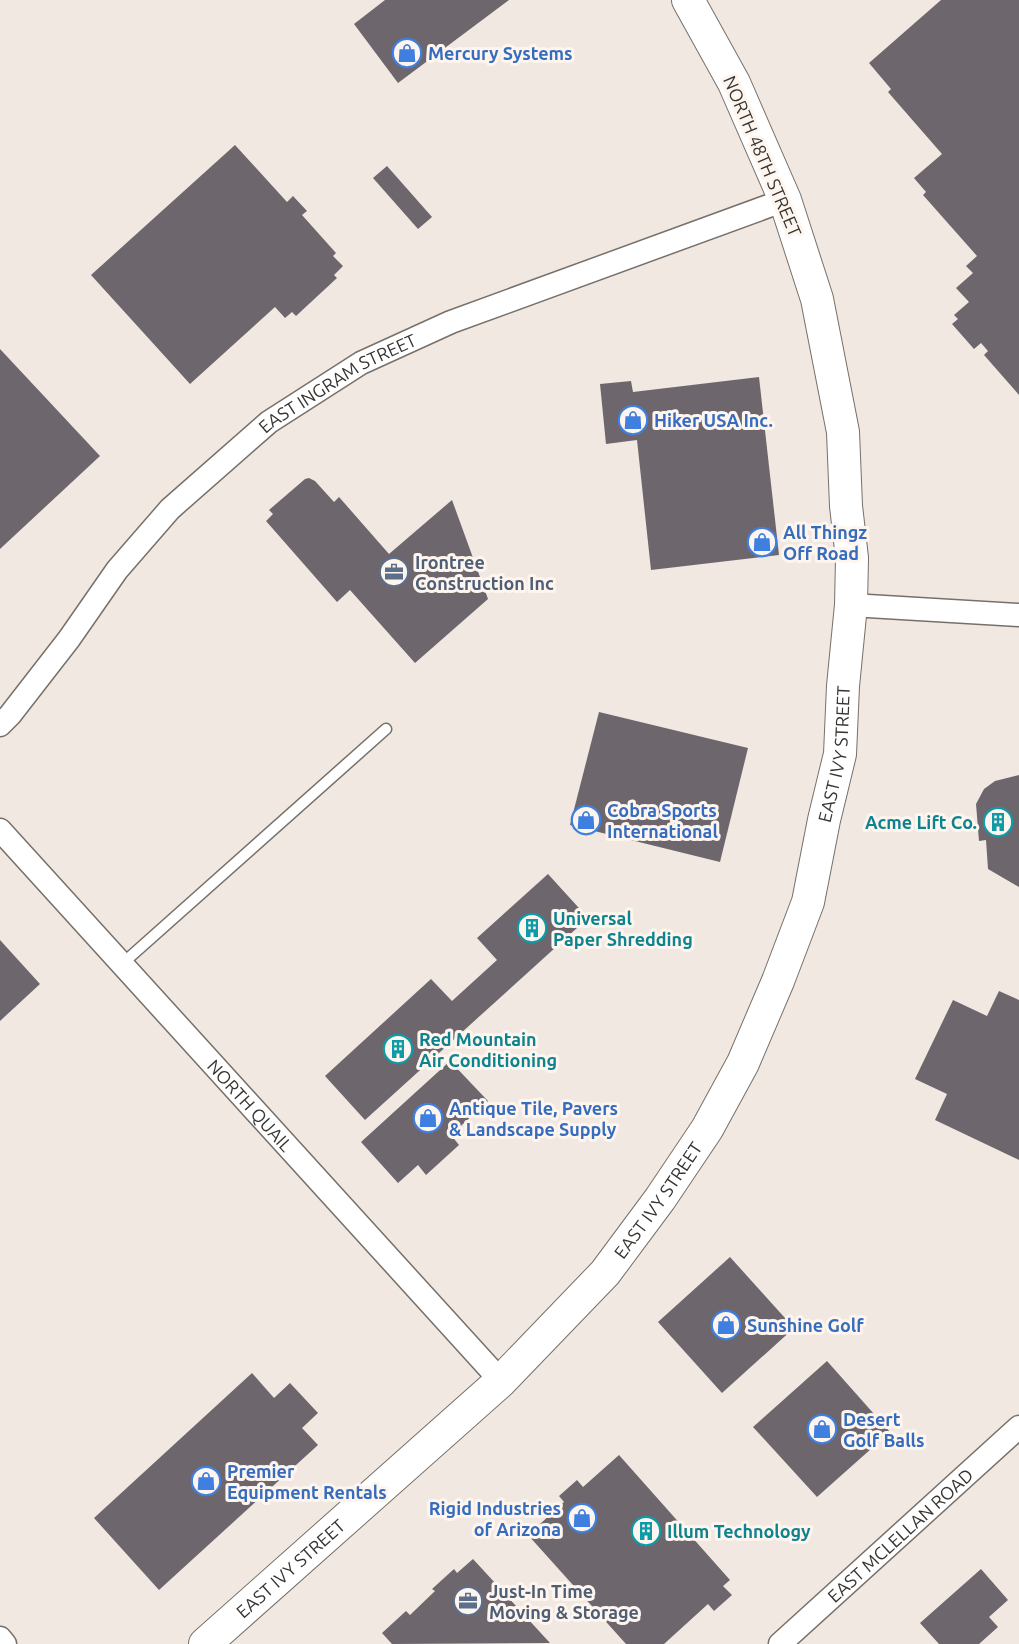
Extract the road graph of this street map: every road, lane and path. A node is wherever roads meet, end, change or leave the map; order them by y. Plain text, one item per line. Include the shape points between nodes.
1 (688, 0) edge
2 (785, 200) junction
3 (851, 605) junction
4 (1019, 615) edge
5 (0, 725) edge
6 (386, 729) dead end
7 (0, 830) edge
8 (122, 964) junction
9 (501, 1380) junction
10 (1019, 1427) edge
11 (0, 1638) edge
12 (5, 1644) edge
13 (204, 1644) edge
14 (780, 1644) edge

1 - 2 street, NORTH 48TH STREET via 734,84
2 - 3 street, NORTH 48TH STREET via 817,299 843,432 852,558
2 - 5 street, EAST INGRAM STREET via 451,322 361,363 269,422 170,509 117,570 69,639
3 - 4 street
3 - 9 street, EAST IVY STREET via 840,754 808,902 743,1063 707,1129 604,1273
6 - 8 lane
7 - 8 street, NORTH QUAIL
8 - 9 street, NORTH QUAIL
9 - 13 street, EAST IVY STREET
10 - 14 street, EAST MCLELLAN ROAD
11 - 12 street

